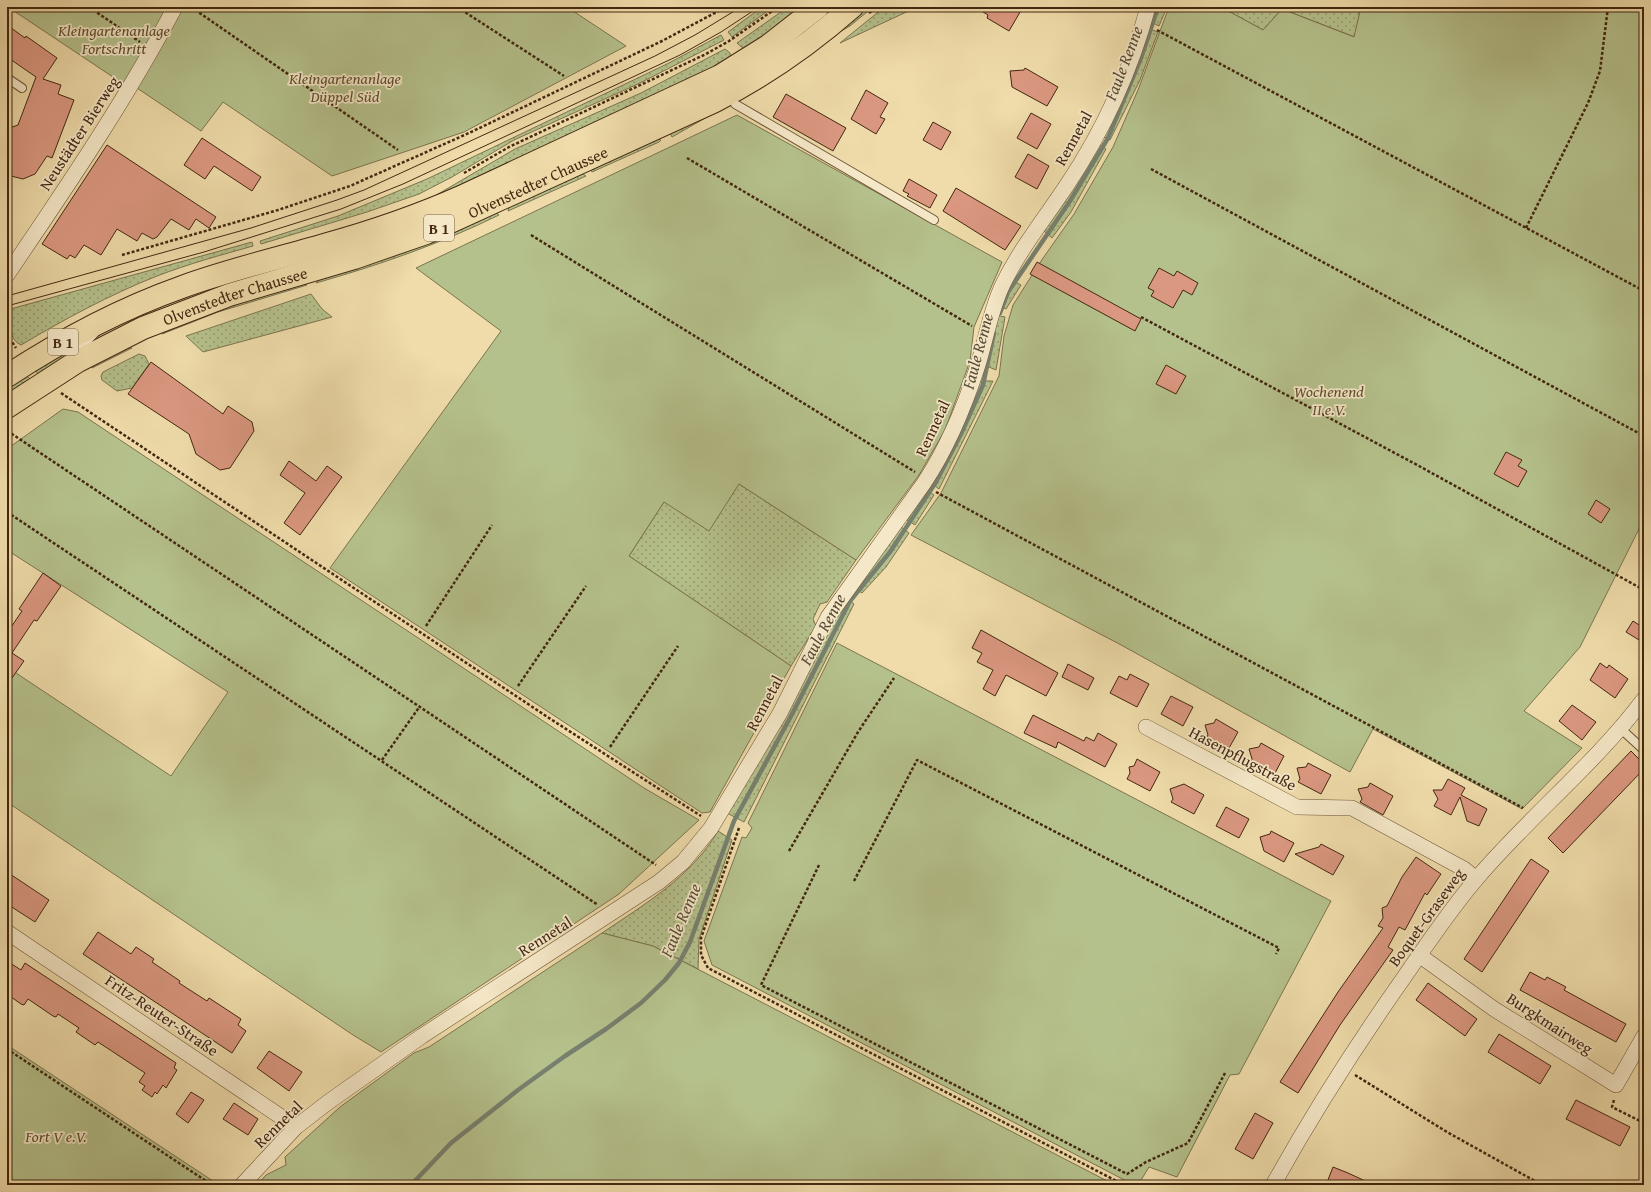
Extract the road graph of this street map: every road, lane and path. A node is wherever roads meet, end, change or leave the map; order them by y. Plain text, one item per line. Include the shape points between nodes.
1 (89, 7) edge
2 (174, 7) edge
3 (191, 7) edge
4 (457, 7) edge
5 (726, 7) edge
6 (778, 7) edge
7 (818, 7) edge
8 (852, 7) edge
9 (1148, 7) edge
10 (1608, 7) edge
11 (1157, 30) dead end
12 (152, 50) junction
13 (564, 76) dead end
14 (7, 78) edge
15 (22, 88) dead end
16 (730, 93) junction
17 (398, 150) dead end
18 (687, 158) dead end
19 (1151, 169) dead end
20 (461, 175) dead end
21 (934, 220) dead end
22 (1526, 228) junction
23 (531, 235) dead end
24 (122, 255) dead end
25 (7, 274) edge
26 (1644, 291) edge
27 (121, 312) junction
28 (1141, 316) dead end
29 (974, 327) dead end
30 (7, 334) edge
31 (23, 346) dead end
32 (16, 349) junction
33 (12, 352) dead end
34 (19, 353) dead end
35 (78, 362) junction
36 (7, 376) edge
37 (59, 392) dead end
38 (7, 407) edge
39 (1644, 436) edge
40 (7, 437) edge
41 (919, 475) dead end
42 (936, 492) dead end
43 (7, 512) edge
44 (492, 525) dead end
45 (586, 586) dead end
46 (1644, 590) edge
47 (426, 626) dead end
48 (678, 646) dead end
49 (894, 678) dead end
50 (518, 686) dead end
51 (1644, 699) edge
52 (420, 706) junction
53 (1146, 727) dead end
54 (1621, 729) junction
55 (610, 747) dead end
56 (1644, 750) edge
57 (382, 760) junction
58 (1524, 808) dead end
59 (718, 817) junction
60 (739, 828) dead end
61 (789, 851) dead end
62 (818, 865) dead end
63 (661, 868) dead end
64 (1476, 879) junction
65 (854, 881) dead end
66 (600, 907) dead end
67 (7, 932) edge
68 (1276, 954) dead end
69 (1419, 955) junction
70 (1644, 1036) edge
71 (7, 1049) edge
72 (1225, 1073) dead end
73 (1353, 1074) dead end
74 (1616, 1085) junction
75 (1644, 1123) edge
76 (296, 1127) junction
77 (1276, 1184) edge
78 (212, 1185) edge
79 (242, 1185) edge
80 (1124, 1185) edge
81 (1542, 1185) edge

1 - 12 path
2 - 12 street, Neustädter Bierweg
3 - 17 path
4 - 13 path
5 - 24 path via 662,41 470,133 356,183 294,206
6 - 20 path via 706,54 508,147
7 - 27 main road, Olvenstedter Chaussee / B 1 via 768,46 720,76 440,206 359,235 183,286
8 - 16 main road, Olvenstedter Chaussee / B 1 via 801,50
9 - 59 street, Rennetal via 1131,61 1095,138 1068,184 1008,274 998,294 977,368 948,441 924,483 828,617 780,713
10 - 22 path via 1600,71 1588,103
11 - 22 path
12 - 25 street, Neustädter Bierweg via 56,202
14 - 15 lane
16 - 21 lane via 735,104
16 - 35 main road, Olvenstedter Chaussee / B 1 via 426,233 360,256 208,302 143,328
18 - 29 path
19 - 39 path
22 - 26 path
23 - 41 path
27 - 35 lane via 84,344
27 - 36 main road, Olvenstedter Chaussee / B 1 via 44,352
28 - 46 path
30 - 32 path
31 - 32 path
32 - 33 path
32 - 34 path
35 - 38 main road, Olvenstedter Chaussee / B 1
37 - 59 path via 707,820
40 - 52 path via 12,434
42 - 58 path
43 - 57 path
44 - 47 path
45 - 50 path
48 - 55 path
49 - 61 path via 858,732
51 - 54 street, Boquet-Graseweg
52 - 57 path
52 - 63 path
53 - 64 street, Hasenpflugstraße via 1297,807 1352,808 1464,868
54 - 56 lane
54 - 64 street, Boquet-Graseweg via 1517,833
57 - 66 path
59 - 76 street, Rennetal via 694,851 659,882 422,1036
60 - 80 path via 701,938 701,955 705,966
62 - 72 path via 761,985 1127,1174 1146,1162 1188,1143
64 - 69 street, Boquet-Graseweg
65 - 68 path via 917,760 1279,948
67 - 76 street, Fritz-Reuter-Straße
69 - 74 street, Burgkmairweg via 1494,1009
69 - 77 street, Boquet-Graseweg via 1343,1066
70 - 74 street
71 - 78 path
73 - 81 path via 1446,1132
74 - 75 path via 1612,1107
76 - 79 street, Rennetal

